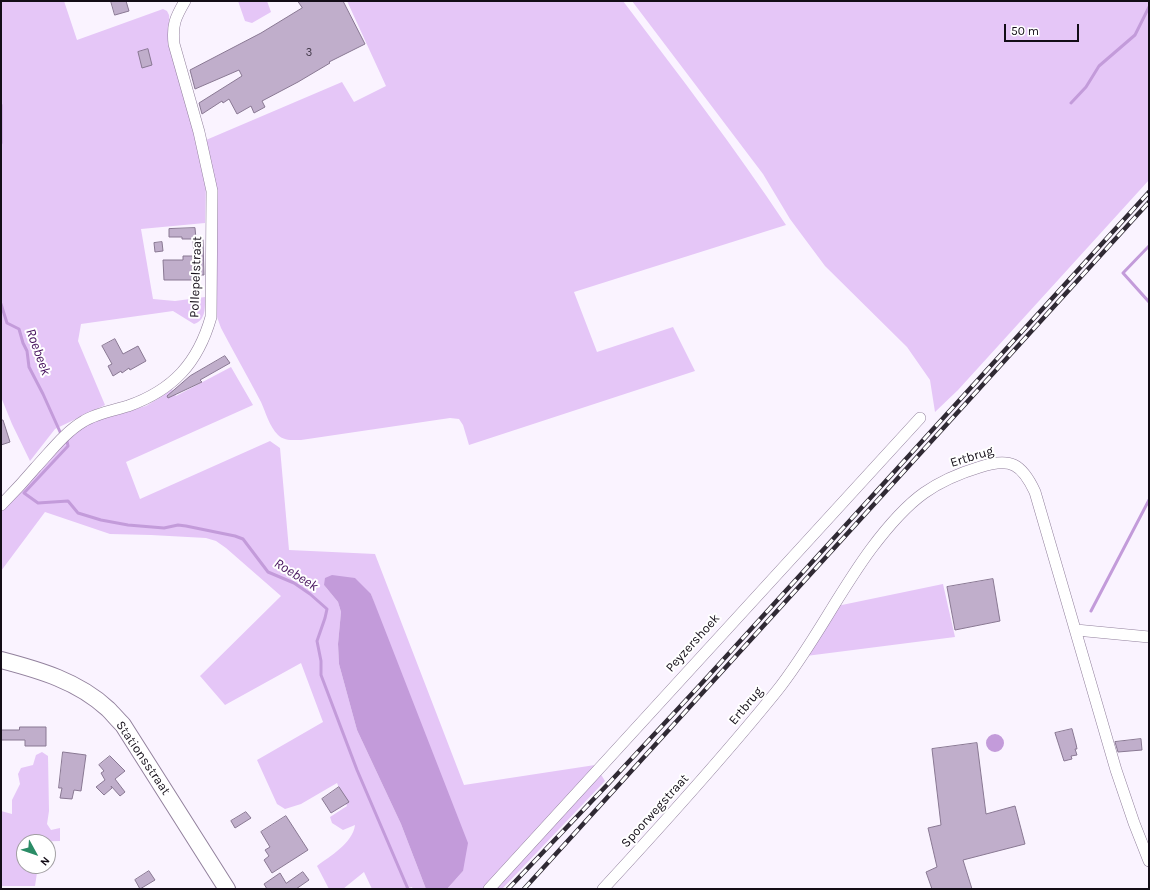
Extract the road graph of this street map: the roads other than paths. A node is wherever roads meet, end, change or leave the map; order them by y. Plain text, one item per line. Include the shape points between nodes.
1 (185, 1) edge
2 (920, 418) dead end
3 (1, 505) edge
4 (1076, 630) junction
5 (1149, 637) edge
6 (1, 660) edge
7 (726, 751) joint
8 (1149, 861) edge
9 (227, 889) edge
10 (488, 889) edge
11 (603, 889) edge

1 - 3 street, Pollepelstraat via 176,16 173,29 174,44 199,132 212,191 211,317 206,333 186,369 170,385 130,405 85,420 64,436
2 - 10 street, Peyzershoek
4 - 5 street
4 - 7 street, Ertbrug via 1030,481 1024,472 1007,462 970,470 926,492 890,525 853,574 790,673
4 - 8 street, Ertbrug via 1122,787
6 - 9 street, Stationsstraat via 71,683 108,709 123,725
7 - 11 street, Spoorwegstraat

